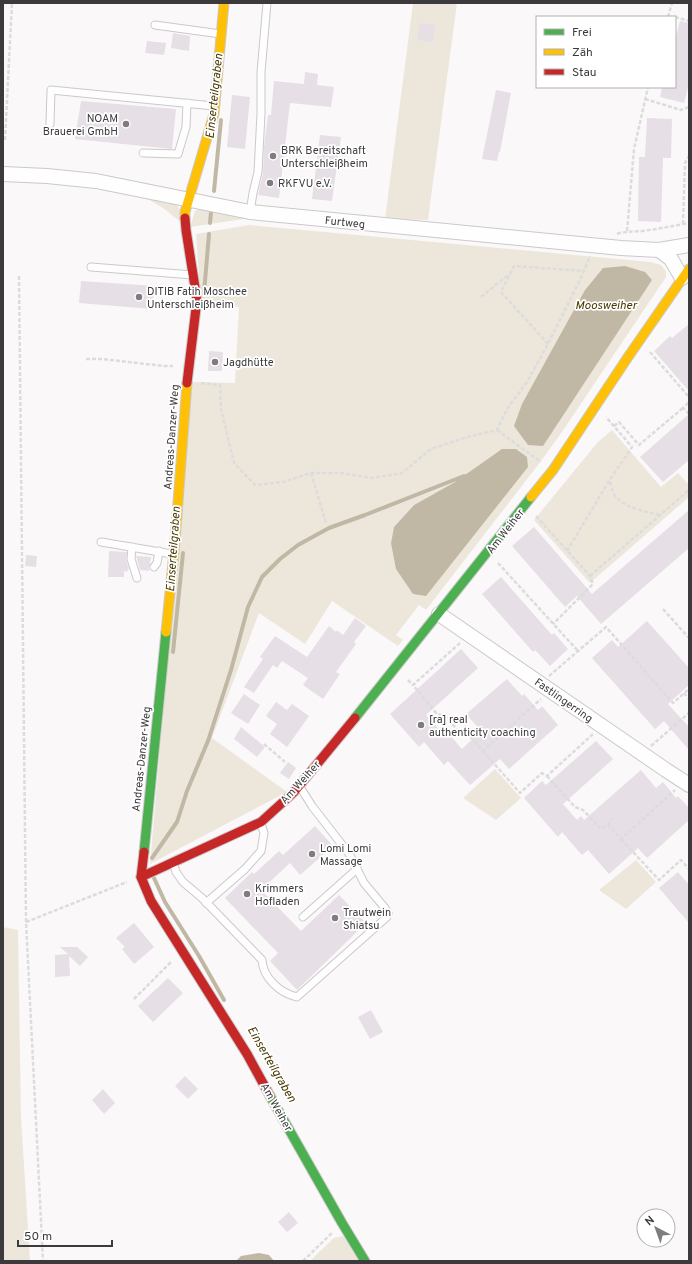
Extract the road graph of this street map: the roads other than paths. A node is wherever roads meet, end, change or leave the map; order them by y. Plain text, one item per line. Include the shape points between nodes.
1 (224, 3) edge
2 (267, 3) edge
3 (155, 25) dead end
4 (221, 34) junction
5 (188, 103) junction
6 (214, 106) junction
7 (50, 124) dead end
8 (143, 152) dead end
9 (3, 174) edge
10 (188, 199) junction
11 (250, 212) junction
12 (689, 245) edge
13 (659, 250) junction
14 (91, 267) dead end
15 (685, 273) edge
16 (193, 275) junction
17 (101, 542) dead end
18 (132, 547) junction
19 (159, 551) junction
20 (174, 555) junction
21 (154, 567) dead end
22 (137, 578) dead end
23 (439, 614) junction
24 (686, 784) edge
25 (300, 786) junction
26 (261, 822) junction
27 (173, 862) junction
28 (357, 869) junction
29 (141, 877) junction
30 (206, 903) junction
31 (303, 917) dead end
32 (365, 1261) edge

1 - 4 street, Andreas-Danzer-Weg
2 - 11 lane via 261,72 258,172
3 - 4 lane
4 - 6 street, Andreas-Danzer-Weg
5 - 6 lane
5 - 7 lane via 51,90
5 - 8 lane via 186,128 178,154
6 - 10 street, Andreas-Danzer-Weg via 214,114
9 - 10 street, Furtweg via 96,180
10 - 11 street, Furtweg
10 - 16 street, Andreas-Danzer-Weg via 185,212 186,230
11 - 13 street, Furtweg via 592,246
12 - 13 street, Furtweg
13 - 15 street, Am Weiher
14 - 16 lane
15 - 23 street, Am Weiher via 553,470
16 - 20 street, Andreas-Danzer-Weg via 197,300 188,365
17 - 18 lane
18 - 19 lane
18 - 22 lane via 131,559
19 - 20 lane
19 - 21 lane
20 - 29 street, Andreas-Danzer-Weg
23 - 24 street, Fastlingerring
23 - 25 street, Am Weiher
25 - 26 street, Am Weiher
25 - 28 lane via 350,855
26 - 27 street, Am Weiher
26 - 30 lane via 264,833 261,851 245,869
27 - 29 street, Am Weiher
27 - 30 lane via 183,882
28 - 30 lane via 364,884 385,908 387,917 297,997 279,989 270,980 262,966 262,960
28 - 31 lane
29 - 32 street, Am Weiher via 151,901 247,1054

